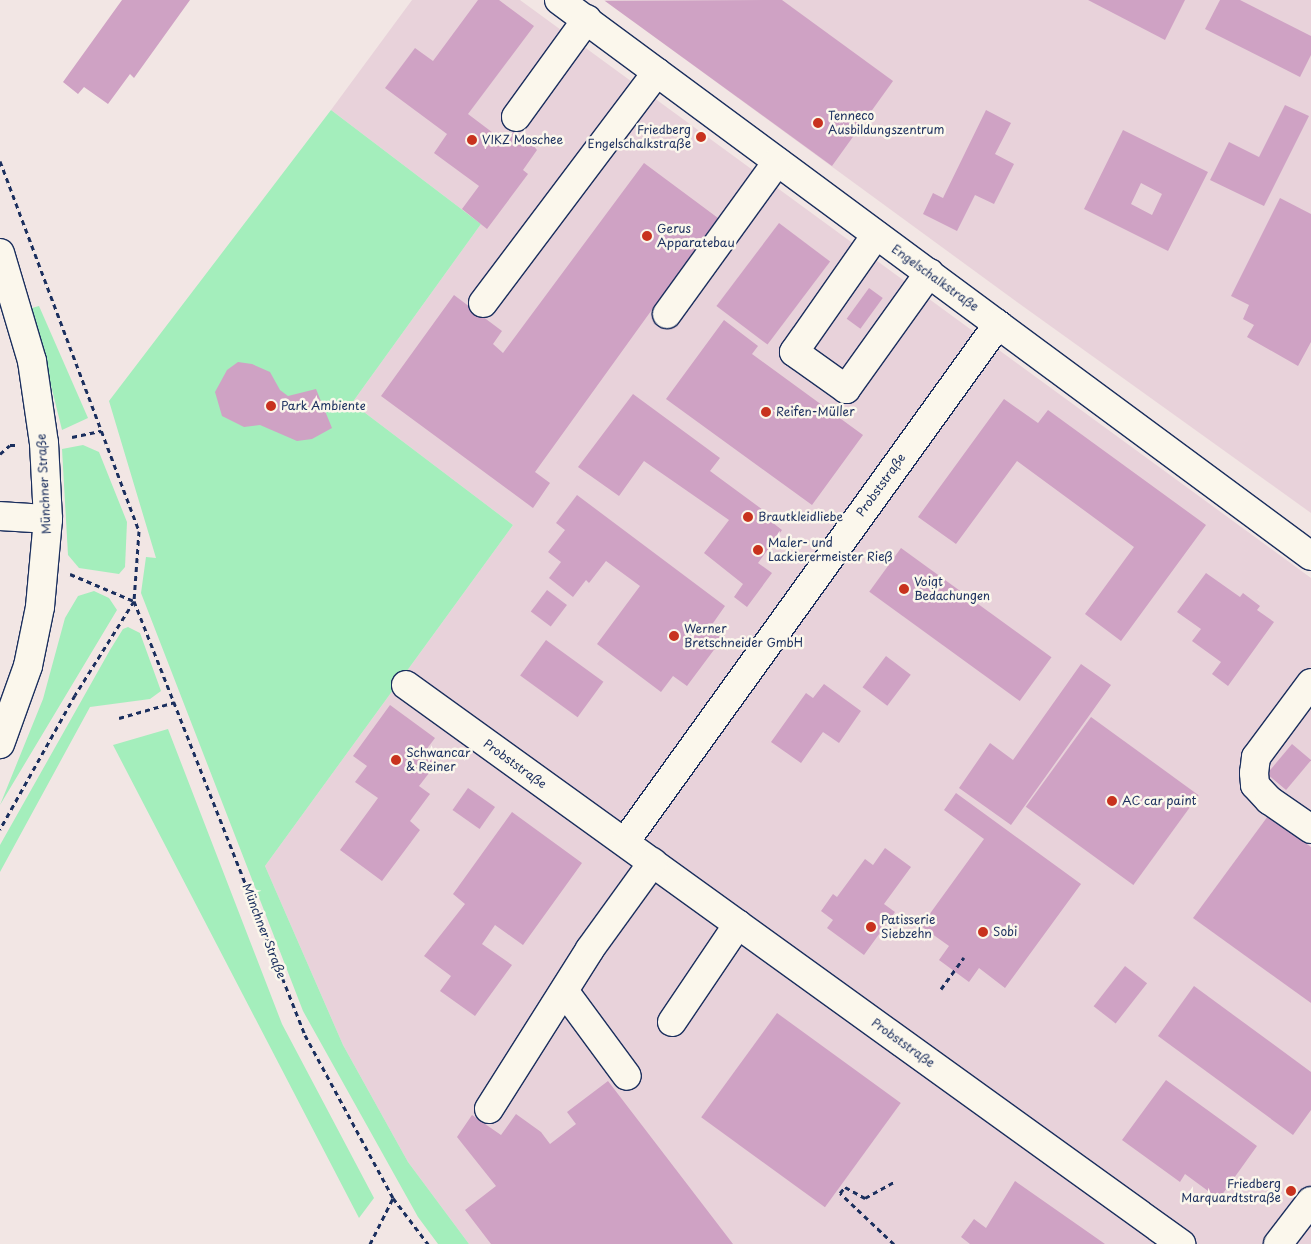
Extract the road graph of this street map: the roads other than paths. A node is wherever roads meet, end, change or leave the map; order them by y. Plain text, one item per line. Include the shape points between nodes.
1 (559, 0) edge
2 (587, 19) junction
3 (657, 72) junction
4 (516, 117) dead end
5 (777, 162) junction
6 (876, 235) junction
7 (0, 253) edge
8 (929, 273) junction
9 (483, 302) dead end
10 (8, 303) edge
11 (667, 314) dead end
12 (998, 324) junction
13 (0, 516) edge
14 (48, 519) junction
15 (1311, 556) edge
16 (1311, 683) edge
17 (406, 685) dead end
18 (0, 744) edge
19 (1311, 829) edge
20 (624, 842) junction
21 (653, 862) junction
22 (738, 924) junction
23 (565, 992) junction
24 (672, 1022) dead end
25 (626, 1076) dead end
26 (489, 1109) dead end
27 (1311, 1201) edge
28 (1181, 1244) edge
29 (1278, 1244) edge

1 - 2 street, Engelschalkstraße
2 - 3 street, Engelschalkstraße
2 - 4 street
3 - 5 street, Engelschalkstraße
3 - 9 street
5 - 6 street, Engelschalkstraße
5 - 11 street
6 - 8 street, Engelschalkstraße
6 - 8 street via 794,352 846,389
7 - 10 street, Münchner Straße
8 - 12 street, Engelschalkstraße
10 - 14 street, Münchner Straße via 32,361 44,444
12 - 15 street, Engelschalkstraße
12 - 20 street, Probststraße
13 - 14 street
14 - 18 street, Münchner Straße via 46,564 28,666
16 - 19 street via 1256,757 1254,772 1255,785 1269,800
17 - 20 street, Probststraße
20 - 21 street, Probststraße
21 - 22 street, Probststraße
21 - 23 street via 590,949
22 - 24 street
22 - 28 street, Probststraße
23 - 25 street
23 - 26 street
27 - 29 street

